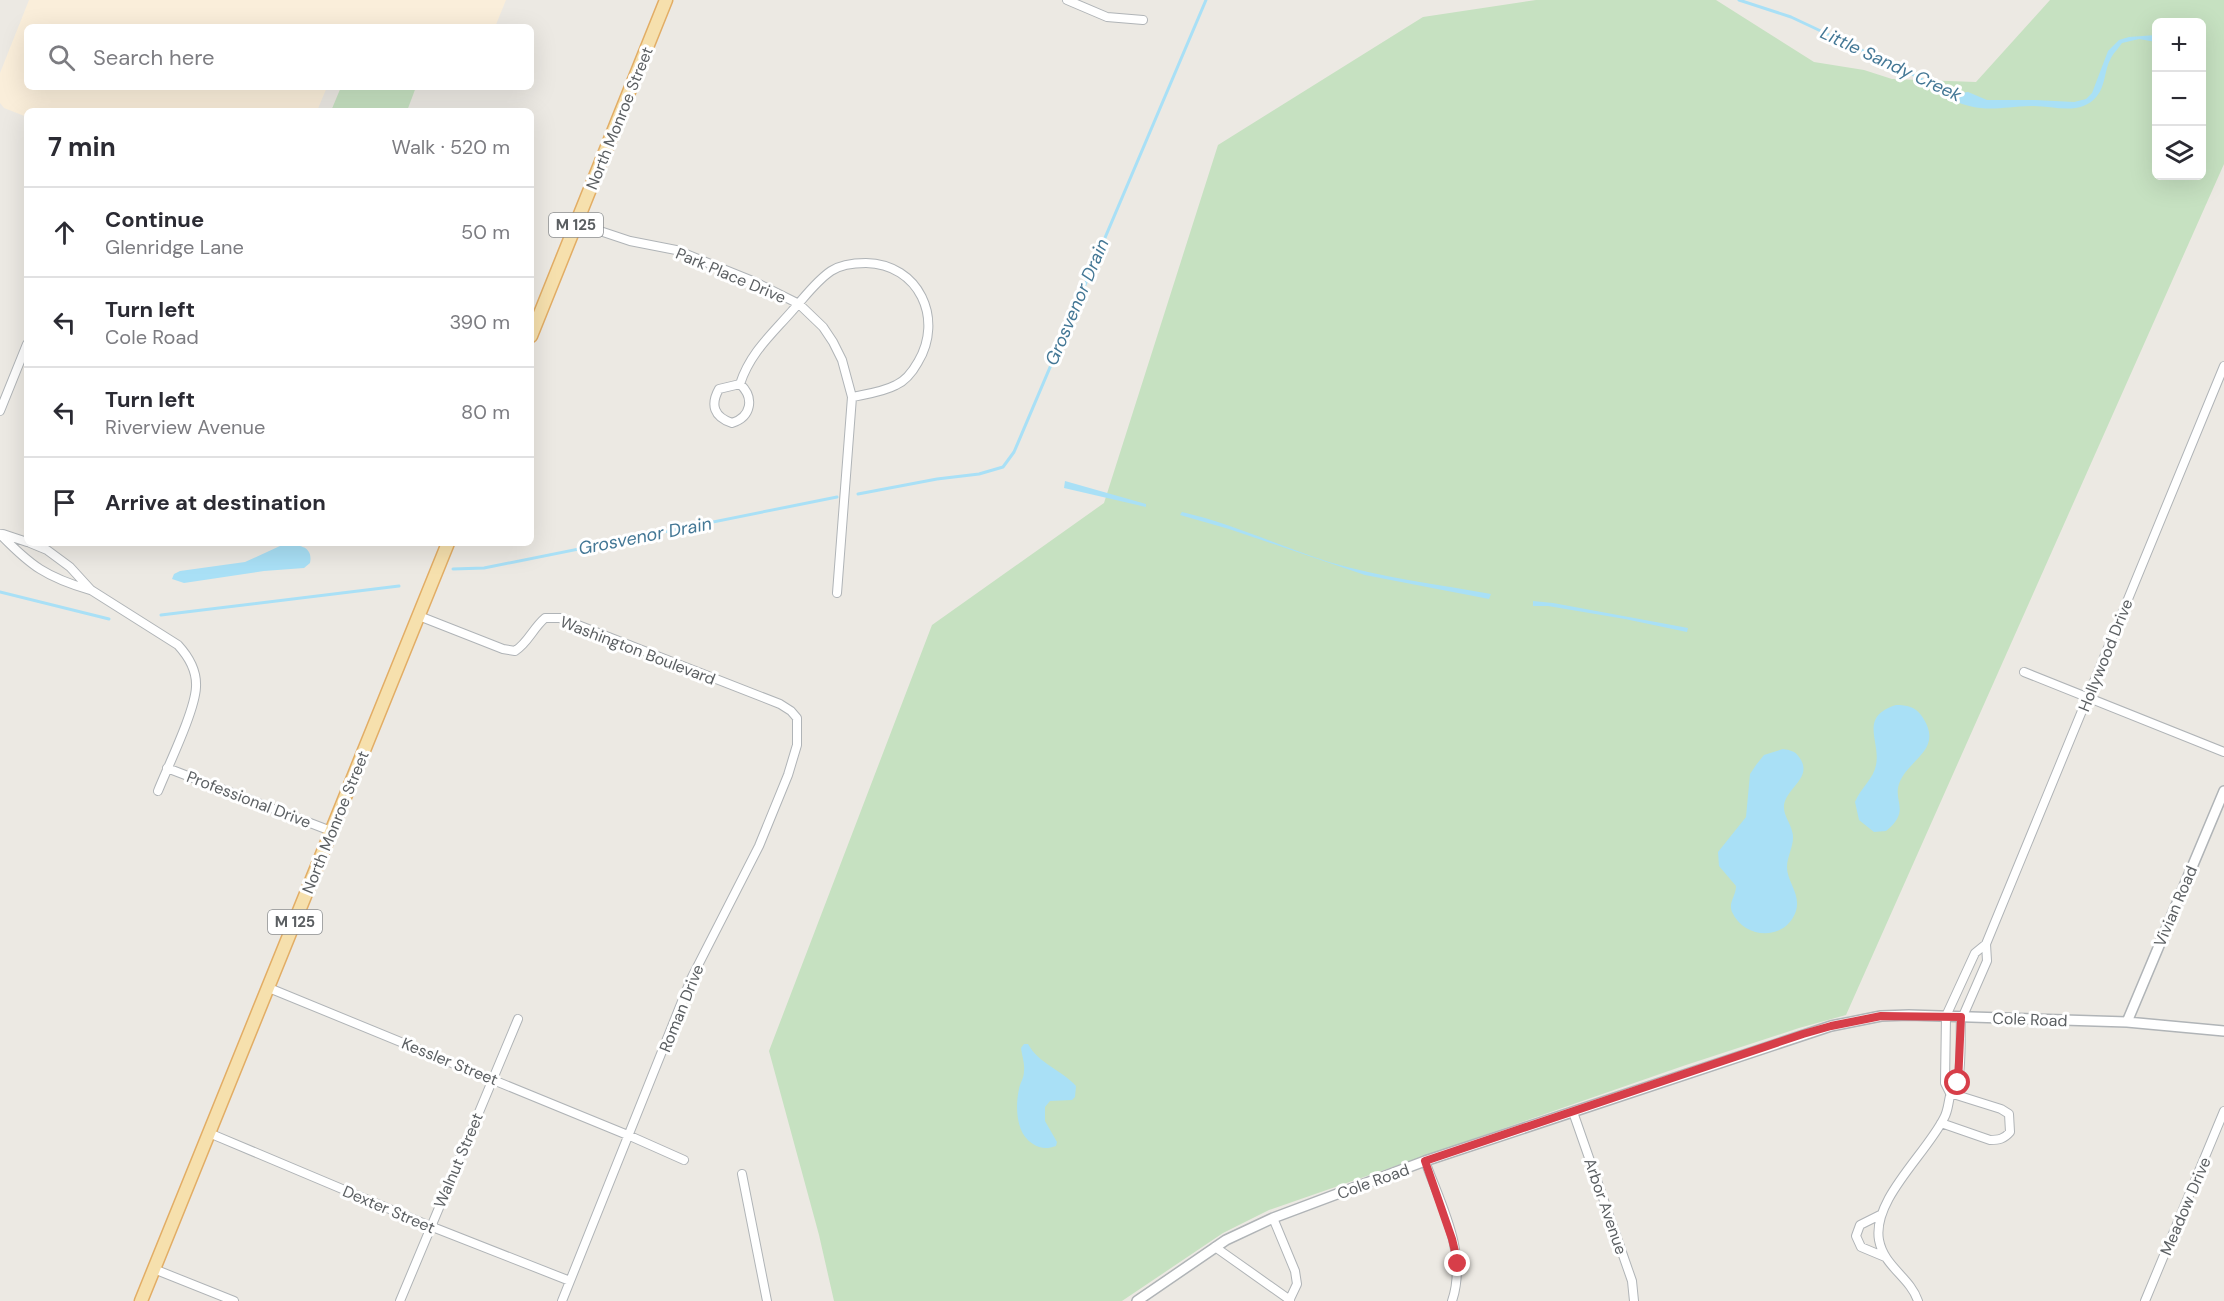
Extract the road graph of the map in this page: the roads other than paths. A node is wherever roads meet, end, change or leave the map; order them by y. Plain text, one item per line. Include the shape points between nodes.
1 (666, 0) edge
2 (1067, 0) edge
3 (1143, 20) dead end
4 (576, 223) junction
5 (799, 304) junction
6 (534, 328) edge
7 (24, 351) edge
8 (2224, 366) edge
9 (740, 384) junction
10 (852, 396) junction
11 (0, 411) edge
12 (0, 534) edge
13 (24, 541) edge
14 (38, 546) edge
15 (447, 546) edge
16 (91, 590) junction
17 (837, 593) dead end
18 (419, 616) junction
19 (2024, 672) dead end
20 (2087, 697) junction
21 (797, 718) joint
22 (2224, 752) edge
23 (167, 768) junction
24 (158, 791) dead end
25 (2224, 791) edge
26 (331, 831) junction
27 (1986, 944) junction
28 (269, 988) junction
29 (1946, 1016) junction
30 (1962, 1017) junction
31 (518, 1019) dead end
32 (2127, 1022) junction
33 (2224, 1030) edge
34 (491, 1078) junction
35 (1950, 1093) junction
36 (2224, 1111) edge
37 (1573, 1112) junction
38 (1941, 1123) junction
39 (209, 1133) junction
40 (630, 1136) junction
41 (684, 1160) dead end
42 (1425, 1161) junction
43 (741, 1174) dead end
44 (1880, 1215) junction
45 (1273, 1218) junction
46 (430, 1226) junction
47 (1215, 1247) junction
48 (1885, 1257) junction
49 (154, 1269) junction
50 (570, 1281) junction
51 (1289, 1300) edge
52 (141, 1301) edge
53 (234, 1301) edge
54 (400, 1301) edge
55 (562, 1301) edge
56 (767, 1301) edge
57 (1137, 1301) edge
58 (1452, 1301) edge
59 (1634, 1301) edge
60 (1918, 1301) edge
61 (2145, 1301) edge

1 - 4 main road, North Monroe Street / M 125
2 - 3 street via 1107,16
4 - 5 street, Park Place Drive via 630,242 676,250
4 - 6 main road, North Monroe Street / M 125
5 - 9 street via 757,350
5 - 10 street, Park Place Drive via 833,342
5 - 10 street via 832,270 859,263 872,263 903,275 922,297 930,328 925,351 914,370 898,385
7 - 11 street
8 - 20 street, Hollywood Drive
9 - 9 street via 746,390 749,409 732,423 718,416 714,398 719,389
10 - 17 street, Park Place Drive
12 - 13 street
12 - 16 street via 43,573
14 - 16 street via 70,567
15 - 18 main road, North Monroe Street / M 125
16 - 23 street via 178,645 194,667 196,687 192,705
18 - 21 street, Washington Boulevard via 503,650 515,651 545,618 560,618 780,704
18 - 26 main road, North Monroe Street / M 125
19 - 20 street
20 - 22 street
20 - 27 street, Hollywood Drive
21 - 40 street, Roman Drive via 797,745 788,775 759,846 691,979
23 - 24 street
23 - 26 street, Professional Drive
25 - 32 street, Vivian Road
26 - 28 main road, North Monroe Street / M 125
27 - 29 street, Hollywood Drive via 1975,953
27 - 30 street, Hollywood Drive via 1988,961
28 - 34 street, Kessler Street
28 - 39 main road, North Monroe Street / M 125
29 - 30 street, Cole Road
29 - 35 street via 1945,1083
29 - 37 street, Cole Road via 1881,1016 1831,1026
30 - 32 street, Cole Road
30 - 35 street via 1958,1083
31 - 34 street, Walnut Street
32 - 33 street, Cole Road
34 - 40 street, Kessler Street
34 - 46 street, Walnut Street
35 - 38 street
35 - 38 street via 2009,1114 2010,1132 1990,1140
36 - 61 street, Meadow Drive
37 - 42 street, Cole Road
37 - 59 street, Arbor Avenue via 1632,1281
38 - 44 street
39 - 46 street, Dexter Street
39 - 49 main road, North Monroe Street / M 125
40 - 41 street, Kessler Street
40 - 50 street, Roman Drive
42 - 45 street, Cole Road
42 - 58 street via 1456,1252 1458,1277
43 - 56 street
44 - 48 street via 1878,1234
44 - 48 street via 1860,1225 1856,1236 1861,1247
45 - 47 street, Cole Road
45 - 51 street via 1295,1271 1296,1284
46 - 50 street, Dexter Street
46 - 54 street, Walnut Street
47 - 51 street
47 - 57 street, Cole Road
48 - 60 street
49 - 52 main road, North Monroe Street / M 125
49 - 53 street
50 - 55 street, Roman Drive

